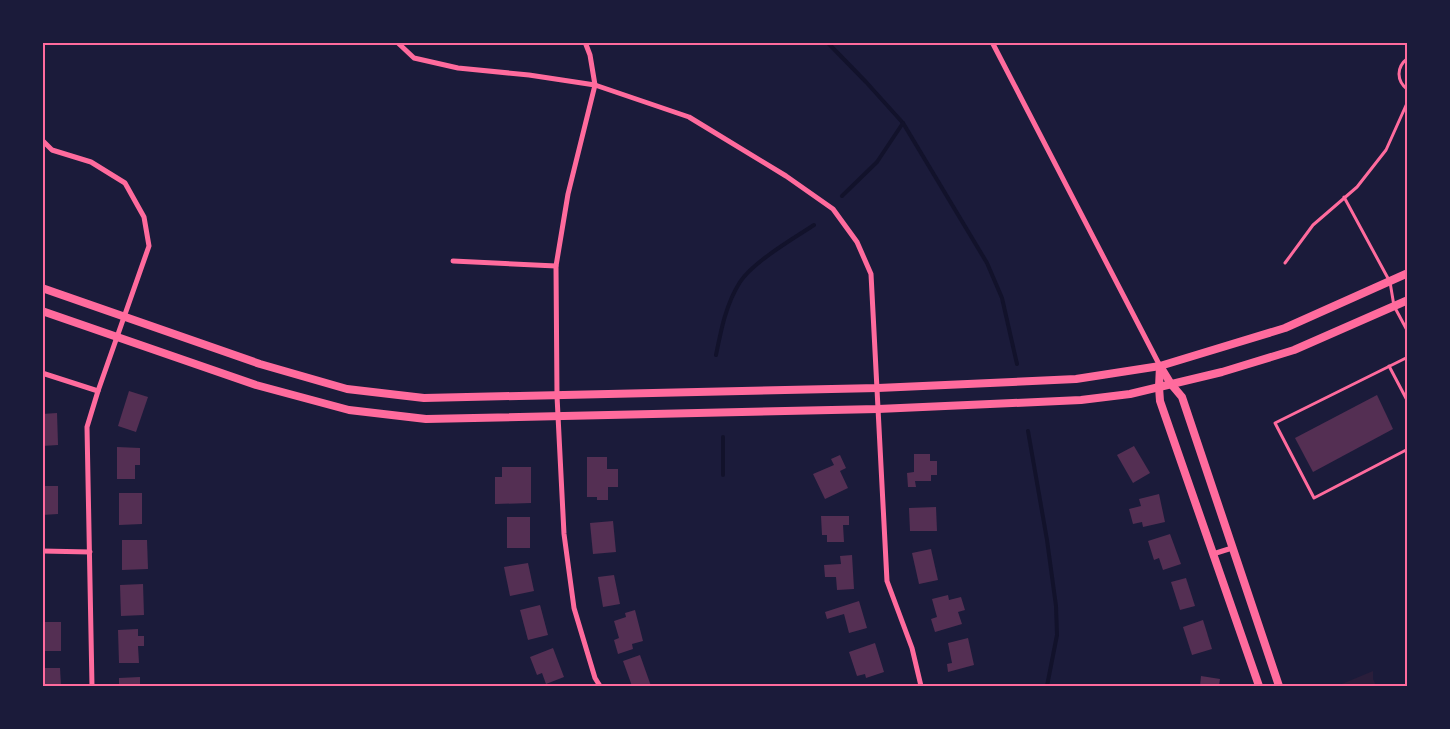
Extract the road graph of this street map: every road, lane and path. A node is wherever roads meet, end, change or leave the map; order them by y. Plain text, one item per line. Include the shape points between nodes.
1 (397, 42) edge
2 (586, 42) edge
3 (992, 42) edge
4 (1408, 58) edge
5 (595, 85) junction
6 (1408, 90) edge
7 (1408, 101) edge
8 (42, 140) edge
9 (1344, 198) junction
10 (453, 261) dead end
11 (1284, 263) dead end
12 (556, 266) junction
13 (1408, 273) edge
14 (1390, 282) junction
15 (42, 288) edge
16 (1408, 300) edge
17 (1394, 306) junction
18 (42, 311) edge
19 (125, 316) junction
20 (1408, 332) edge
21 (117, 338) junction
22 (1408, 357) edge
23 (1160, 366) junction
24 (1389, 366) junction
25 (42, 373) edge
26 (1171, 384) junction
27 (1159, 387) junction
28 (878, 388) junction
29 (98, 390) junction
30 (557, 396) junction
31 (1408, 402) edge
32 (878, 409) junction
33 (558, 417) junction
34 (1408, 449) edge
35 (1232, 548) junction
36 (42, 551) edge
37 (90, 552) junction
38 (1213, 554) junction
39 (92, 686) edge
40 (600, 686) edge
41 (921, 686) edge
42 (1259, 686) edge
43 (1279, 686) edge

1 - 5 street via 414,58 458,68
2 - 5 street
3 - 23 street
4 - 6 lane via 1398,73 1401,84
5 - 12 street via 568,194
5 - 28 street via 689,117 786,176 832,209 858,242 871,274
7 - 9 lane via 1386,150 1357,187
8 - 19 street via 52,150 90,162 124,183 144,217 150,246
9 - 11 lane via 1313,225
9 - 14 lane
10 - 12 street
12 - 30 street
13 - 14 street
14 - 17 lane
14 - 23 street via 1286,328
15 - 19 street
16 - 17 street
17 - 20 lane
17 - 26 street via 1294,350
18 - 21 street
19 - 21 street
19 - 30 street via 260,364 348,389 424,398
21 - 29 street
21 - 33 street via 256,385 349,410 426,419
22 - 24 lane
23 - 26 street
23 - 27 street
23 - 28 street via 1076,379
24 - 31 lane
24 - 34 lane via 1275,423 1314,498
25 - 29 street
26 - 27 street
26 - 35 street via 1182,397
27 - 32 street via 1081,400
27 - 38 street via 1160,401
28 - 30 street
28 - 32 street
29 - 37 street via 87,427
30 - 33 street
32 - 33 street
32 - 41 street via 887,581 912,648
33 - 40 street via 564,534 574,608
35 - 38 street
35 - 43 street
36 - 37 street
37 - 39 street
38 - 42 street

